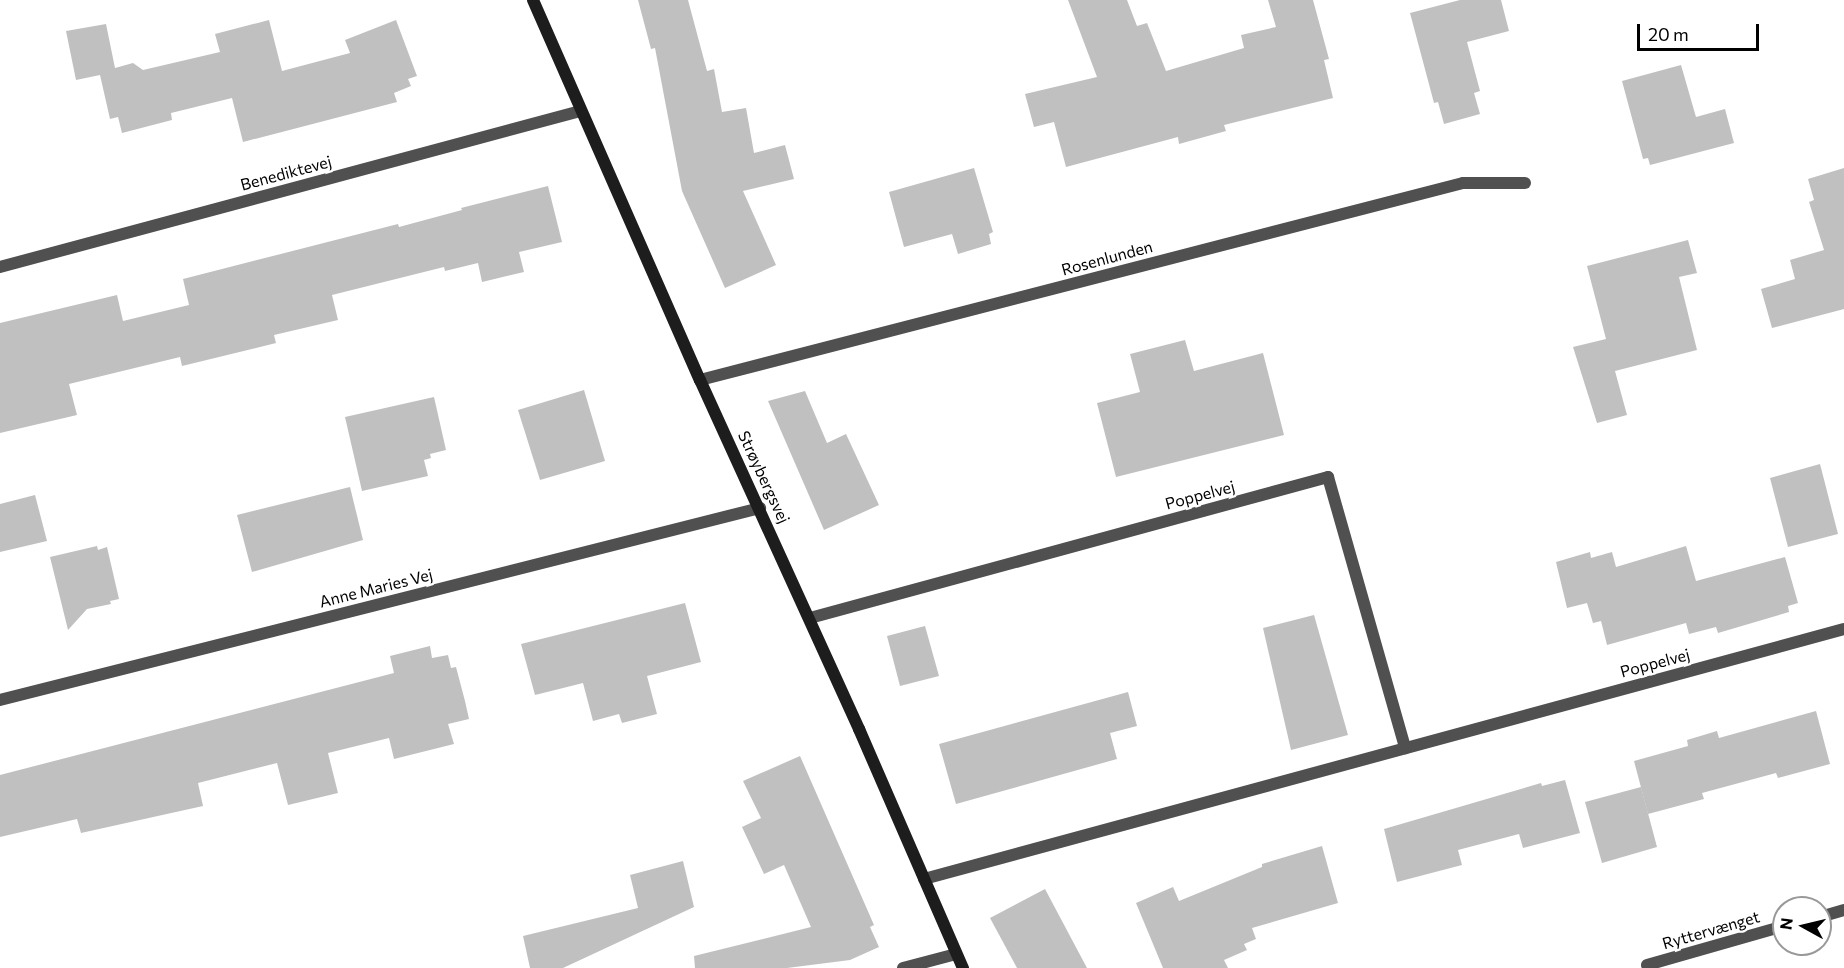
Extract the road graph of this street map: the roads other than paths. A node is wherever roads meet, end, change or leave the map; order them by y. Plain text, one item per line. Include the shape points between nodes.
1 (533, 0) edge
2 (580, 111) junction
3 (1525, 183) dead end
4 (0, 267) edge
5 (700, 380) junction
6 (760, 508) junction
7 (810, 618) junction
8 (1844, 629) edge
9 (0, 700) edge
10 (1405, 748) junction
11 (924, 879) junction
12 (1772, 930) edge
13 (956, 954) junction
14 (1647, 965) dead end
15 (903, 968) edge
16 (963, 968) edge

1 - 2 street, Strøybergsvej
2 - 4 street, Benediktevej
2 - 5 street, Strøybergsvej
3 - 5 street, Rosenlunden via 1463,183
5 - 6 street, Strøybergsvej
6 - 7 street, Strøybergsvej
6 - 9 street, Anne Maries Vej
7 - 10 street, Poppelvej via 1328,477
7 - 11 street, Strøybergsvej
8 - 10 street, Poppelvej
10 - 11 street, Poppelvej
11 - 13 street, Strøybergsvej
12 - 14 street, Ryttervænget
13 - 15 street
13 - 16 street, Strøybergsvej

